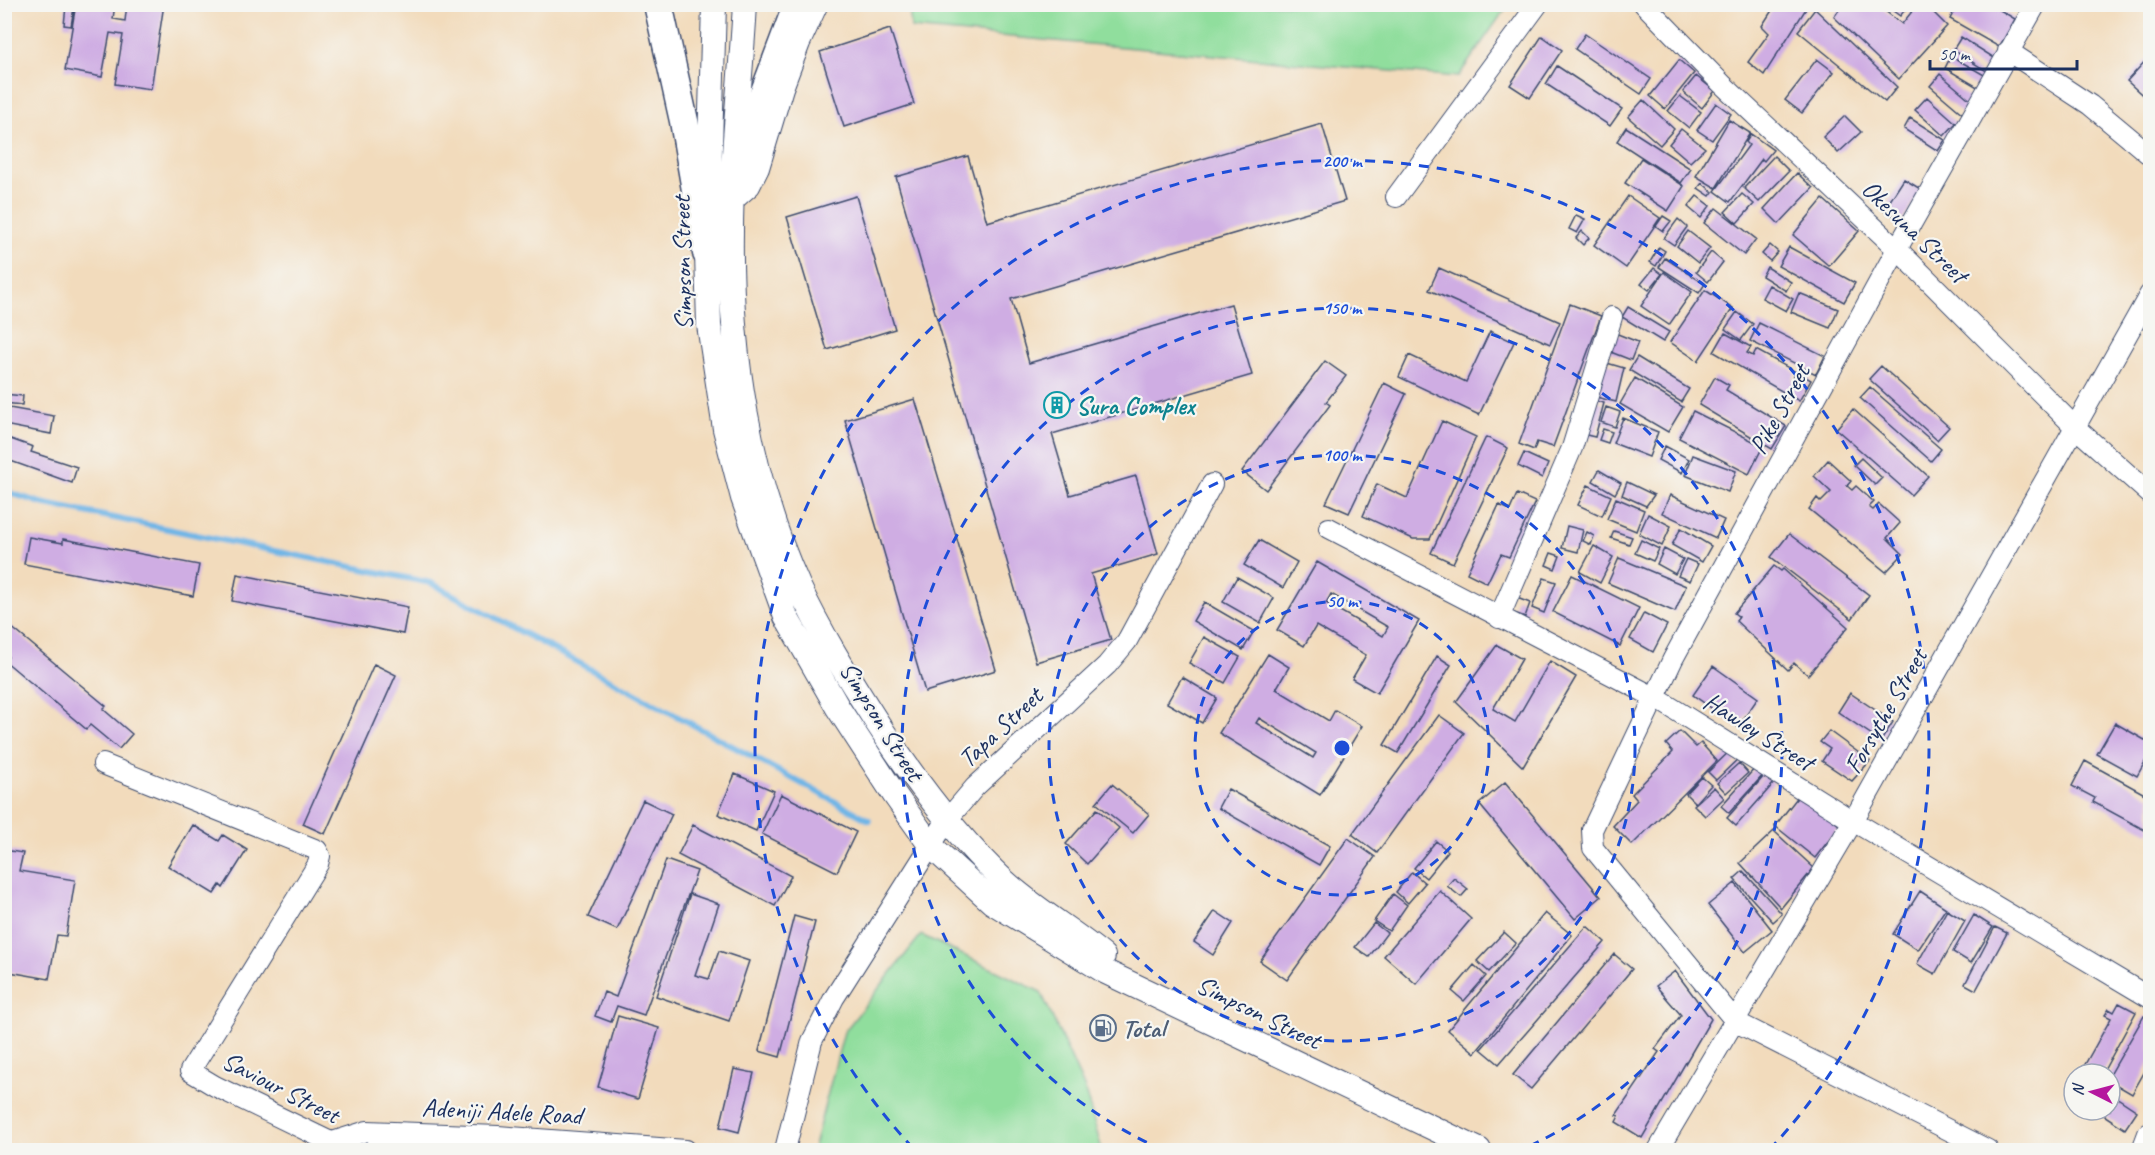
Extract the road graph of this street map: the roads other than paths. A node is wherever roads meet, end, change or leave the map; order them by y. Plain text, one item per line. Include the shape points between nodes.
1 (658, 4) edge
2 (714, 4) edge
3 (745, 4) edge
4 (798, 4) edge
5 (818, 4) edge
6 (1538, 4) edge
7 (1644, 4) edge
8 (2036, 4) edge
9 (2008, 51) junction
10 (2151, 155) edge
11 (733, 188) junction
12 (1396, 197) dead end
13 (1897, 249) junction
14 (707, 253) junction
15 (2151, 294) edge
16 (1612, 317) dead end
17 (2077, 429) junction
18 (1212, 484) dead end
19 (2151, 494) edge
20 (1329, 528) dead end
21 (1499, 618) junction
22 (1656, 698) junction
23 (103, 764) dead end
24 (947, 820) junction
25 (1853, 821) junction
26 (931, 846) junction
27 (1137, 985) junction
28 (2151, 998) edge
29 (1736, 1022) junction
30 (2151, 1134) edge
31 (323, 1146) edge
32 (347, 1150) edge
33 (380, 1150) edge
34 (442, 1150) edge
35 (686, 1150) edge
36 (785, 1150) edge
37 (1479, 1150) edge
38 (1658, 1150) edge
39 (1989, 1150) edge
40 (2144, 1150) edge

1 - 14 highway
2 - 14 main road, Simpson Street
3 - 11 main road
4 - 11 highway
5 - 11 street via 783,88 759,168 750,186
6 - 12 street
7 - 13 street, Okesuna Street via 1722,84
8 - 9 street, Pike Street
9 - 10 street via 2091,105
9 - 13 street, Pike Street
11 - 24 main road via 733,306 745,406 767,500 798,584 840,664 905,765
13 - 17 street, Okesuna Street
13 - 22 street, Pike Street via 1678,649
14 - 26 main road, Simpson Street via 709,325 725,429 760,551 786,617 837,708
15 - 17 street, Forsythe Street
16 - 21 street via 1572,448
17 - 19 street, Okesuna Street
17 - 25 street, Forsythe Street
18 - 24 street, Tapa Street via 1127,641 1107,665 975,787
20 - 21 street, Hawley Street
21 - 22 street, Hawley Street
22 - 25 street, Hawley Street
22 - 29 street, Pike Street via 1592,830 1593,848
23 - 31 street, Saviour Street via 317,850 320,856 190,1071
24 - 26 street, Tapa Street
24 - 27 main road via 1005,882
25 - 28 street, Hawley Street
25 - 29 street, Forsythe Street
26 - 27 main road, Simpson Street via 992,902 1106,972
26 - 36 street, Tapa Street via 834,998 812,1041
27 - 37 main road, Simpson Street
29 - 38 street, Forsythe Street
29 - 39 street
30 - 40 main road
31 - 32 street, Saviour Street
31 - 35 street, Adeniji Adele Road via 367,1131
33 - 34 street, Adeniji Adele Road

